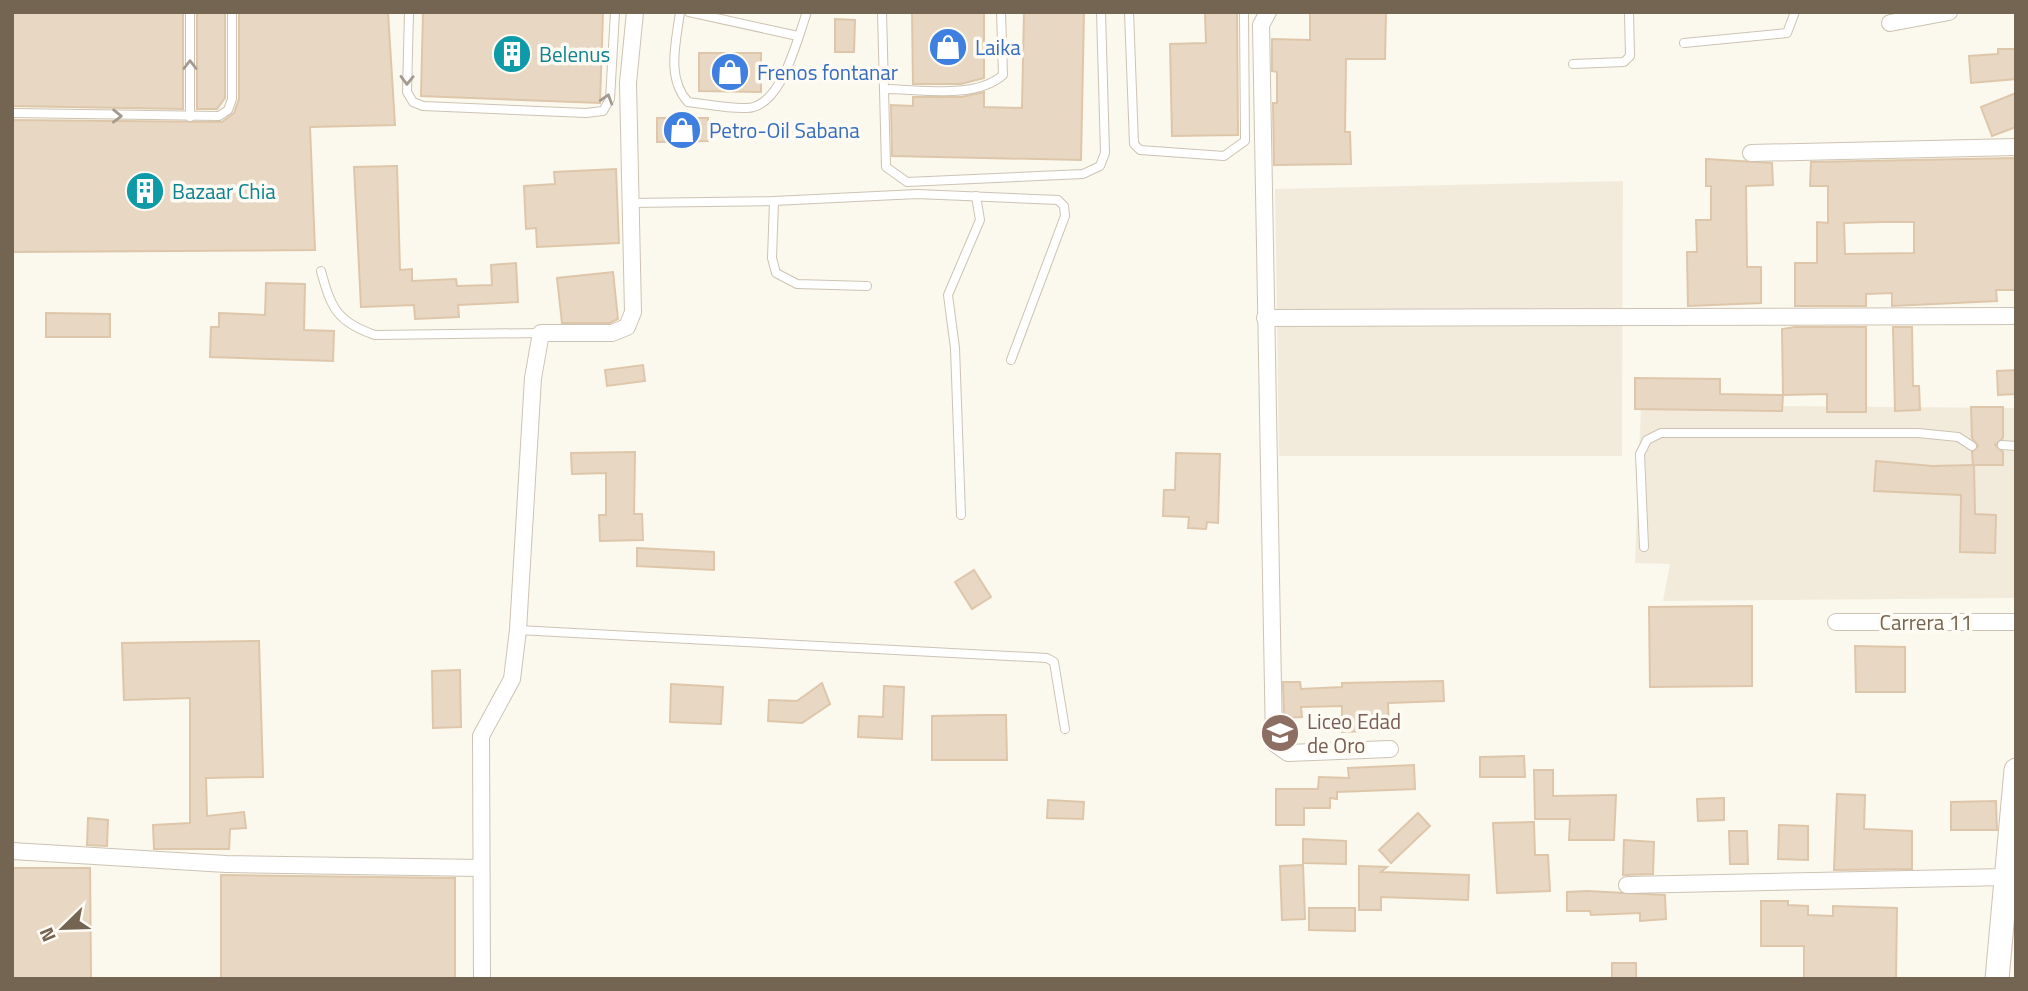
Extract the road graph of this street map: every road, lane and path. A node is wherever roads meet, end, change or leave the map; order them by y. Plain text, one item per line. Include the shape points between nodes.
1 (190, 12) edge
2 (232, 12) edge
3 (409, 12) edge
4 (680, 12) edge
5 (689, 12) edge
6 (807, 12) edge
7 (882, 12) edge
8 (1001, 12) edge
9 (1101, 12) edge
10 (1129, 12) edge
11 (1244, 12) edge
12 (1268, 12) edge
13 (1629, 12) edge
14 (1794, 12) edge
15 (1949, 12) edge
16 (615, 13) edge
17 (635, 13) edge
18 (1890, 23) dead end
19 (799, 36) junction
20 (1684, 43) dead end
21 (1573, 64) dead end
22 (884, 89) junction
23 (12, 113) edge
24 (190, 117) junction
25 (2016, 147) edge
26 (1751, 153) dead end
27 (976, 196) junction
28 (774, 201) junction
29 (630, 203) junction
30 (321, 271) dead end
31 (867, 286) dead end
32 (2016, 316) edge
33 (1265, 318) junction
34 (541, 333) junction
35 (1011, 360) dead end
36 (2002, 445) dead end
37 (1972, 446) dead end
38 (2016, 446) edge
39 (961, 516) dead end
40 (1644, 547) dead end
41 (1836, 622) dead end
42 (2016, 622) edge
43 (518, 630) junction
44 (1065, 729) dead end
45 (1390, 749) dead end
46 (2016, 769) edge
47 (12, 851) edge
48 (481, 868) junction
49 (1627, 885) dead end
50 (2009, 889) edge
51 (482, 979) edge
52 (1997, 979) edge

24 -> 1 lane
2 - 24 lane via 230,105 219,116
3 -> 16 lane via 407,92 413,102 586,113 604,111 610,99
4 - 19 lane via 675,80 678,92 688,102 750,108 764,103 778,89
5 - 19 lane
6 - 19 lane
7 - 22 lane
8 - 22 lane via 1003,75 990,86
9 - 22 lane via 1105,153 1100,166 1083,174 907,182 886,167
10 - 11 lane via 1134,144 1140,150 1224,156 1245,141
12 - 33 street via 1261,25
13 - 21 lane via 1630,56 1624,62
14 - 20 lane via 1787,33
15 - 18 street
16 - 17 lane
17 - 29 street via 628,83
23 -> 24 lane
25 - 26 street
27 - 28 lane
27 - 35 lane via 1052,199 1062,203 1065,211
27 - 39 lane via 980,220 948,295 955,348
28 - 29 lane
28 - 31 lane via 772,258 776,273 797,284
29 - 34 street via 633,312 627,327 612,333
30 - 34 lane via 338,315 354,328 375,335
32 - 33 street
33 - 45 street via 1275,743 1288,753
34 - 43 street via 533,377
36 - 38 lane
37 - 40 lane via 1958,438 1919,433 1661,433 1647,440 1640,454
41 - 42 street, Carrera 11
43 - 44 lane via 1047,658 1054,662
43 - 48 street via 512,679 481,736
46 - 50 street
47 - 48 street via 226,864
48 - 51 street
49 - 50 street
50 - 52 street

